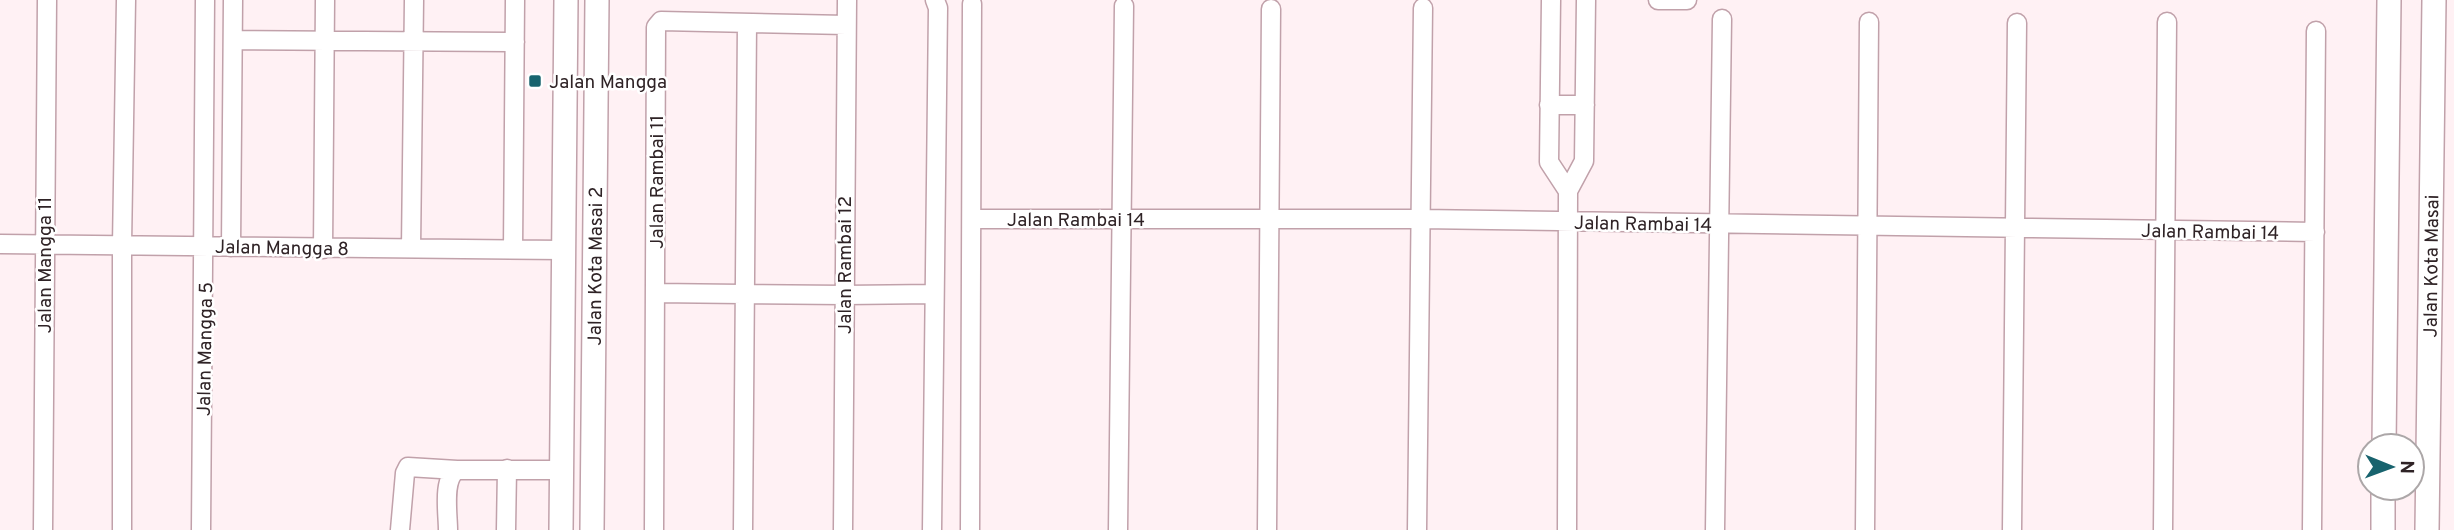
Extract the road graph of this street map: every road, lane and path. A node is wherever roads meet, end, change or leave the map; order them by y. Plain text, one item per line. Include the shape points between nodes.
1 (47, 0) edge
2 (126, 0) edge
3 (205, 0) edge
4 (233, 0) edge
5 (325, 0) edge
6 (414, 0) edge
7 (515, 0) edge
8 (566, 0) edge
9 (597, 0) edge
10 (847, 0) edge
11 (935, 0) edge
12 (1551, 0) edge
13 (1586, 0) edge
14 (1658, 0) edge
15 (1686, 0) edge
16 (2389, 0) edge
17 (2434, 0) edge
18 (972, 4) dead end
19 (1124, 6) dead end
20 (1423, 8) dead end
21 (1271, 9) dead end
22 (1722, 19) dead end
23 (1869, 22) dead end
24 (2167, 22) dead end
25 (747, 23) junction
26 (2017, 23) dead end
27 (846, 24) junction
28 (2316, 31) dead end
29 (233, 40) junction
30 (325, 41) junction
31 (414, 41) junction
32 (515, 42) junction
33 (1549, 105) junction
34 (1585, 105) junction
35 (1569, 191) junction
36 (972, 219) junction
37 (1122, 219) junction
38 (1270, 219) junction
39 (1421, 219) junction
40 (1568, 221) junction
41 (1720, 225) junction
42 (1867, 227) junction
43 (2016, 229) junction
44 (2164, 231) junction
45 (2315, 232) junction
46 (0, 244) edge
47 (44, 244) junction
48 (122, 245) junction
49 (205, 246) junction
50 (231, 247) junction
51 (411, 248) junction
52 (323, 249) junction
53 (513, 249) junction
54 (564, 250) junction
55 (656, 293) junction
56 (934, 294) junction
57 (745, 295) junction
58 (844, 295) junction
59 (2384, 432) edge
60 (507, 469) junction
61 (457, 470) junction
62 (561, 470) junction
63 (2383, 502) edge
64 (43, 530) edge
65 (122, 530) edge
66 (201, 530) edge
67 (400, 530) edge
68 (448, 530) edge
69 (506, 530) edge
70 (561, 530) edge
71 (592, 530) edge
72 (654, 530) edge
73 (743, 530) edge
74 (843, 530) edge
75 (932, 530) edge
76 (970, 530) edge
77 (1118, 530) edge
78 (1267, 530) edge
79 (1417, 530) edge
80 (1567, 530) edge
81 (1715, 530) edge
82 (1865, 530) edge
83 (2012, 530) edge
84 (2163, 530) edge
85 (2312, 530) edge
86 (2383, 530) edge
87 (2427, 530) edge

1 - 47 street, Jalan Mangga 11
2 - 48 street
3 - 49 street, Jalan Mangga 5
4 - 29 street
5 - 30 street
6 - 31 street
7 - 32 street
8 - 54 main road, Jalan Kota Masai 2
9 - 71 main road, Jalan Kota Masai 2
10 - 27 street, Jalan Rambai 12
11 - 56 street
12 - 33 street
13 - 34 street
14 - 15 street
16 - 59 main road
17 - 87 main road, Jalan Kota Masai
18 - 36 street
19 - 37 street
20 - 39 street
21 - 38 street
22 - 41 street
23 - 42 street
24 - 44 street
25 - 27 street, Jalan Rambai 11
25 - 55 street, Jalan Rambai 11 via 661,21 656,27
25 - 57 street
26 - 43 street
27 - 58 street, Jalan Rambai 12
28 - 45 street
29 - 30 street
29 - 50 street
30 - 31 street
30 - 52 street
31 - 32 street
31 - 51 street
32 - 53 street
33 - 34 street
33 - 35 street via 1549,162
34 - 35 street via 1584,161
35 - 40 street
36 - 37 street, Jalan Rambai 14
36 - 76 street
37 - 38 street, Jalan Rambai 14
37 - 77 street
38 - 39 street, Jalan Rambai 14
38 - 78 street
39 - 40 street, Jalan Rambai 14
39 - 79 street
40 - 41 street, Jalan Rambai 14
40 - 80 street
41 - 42 street, Jalan Rambai 14
41 - 81 street
42 - 43 street, Jalan Rambai 14
42 - 82 street
43 - 44 street, Jalan Rambai 14
43 - 83 street
44 - 45 street, Jalan Rambai 14
44 - 84 street
45 - 85 street
46 - 47 street, Jalan Mangga 8
47 - 48 street, Jalan Mangga 8
47 - 64 street, Jalan Mangga 11
48 - 49 street, Jalan Mangga 8
48 - 65 street
49 - 50 street, Jalan Mangga 8
49 - 66 street, Jalan Mangga 5
50 - 52 street, Jalan Mangga 8
51 - 52 street, Jalan Mangga 8
51 - 53 street, Jalan Mangga 8
53 - 54 street, Jalan Mangga 8
54 - 62 main road, Jalan Kota Masai 2
55 - 57 street
55 - 72 street, Jalan Rambai 11
56 - 58 street
56 - 75 street
57 - 58 street
57 - 73 street
58 - 74 street, Jalan Rambai 12
60 - 61 street
60 - 62 street
60 - 69 street
61 - 67 street via 408,467
61 - 68 street via 449,482
62 - 70 main road, Jalan Kota Masai 2
63 - 86 main road

